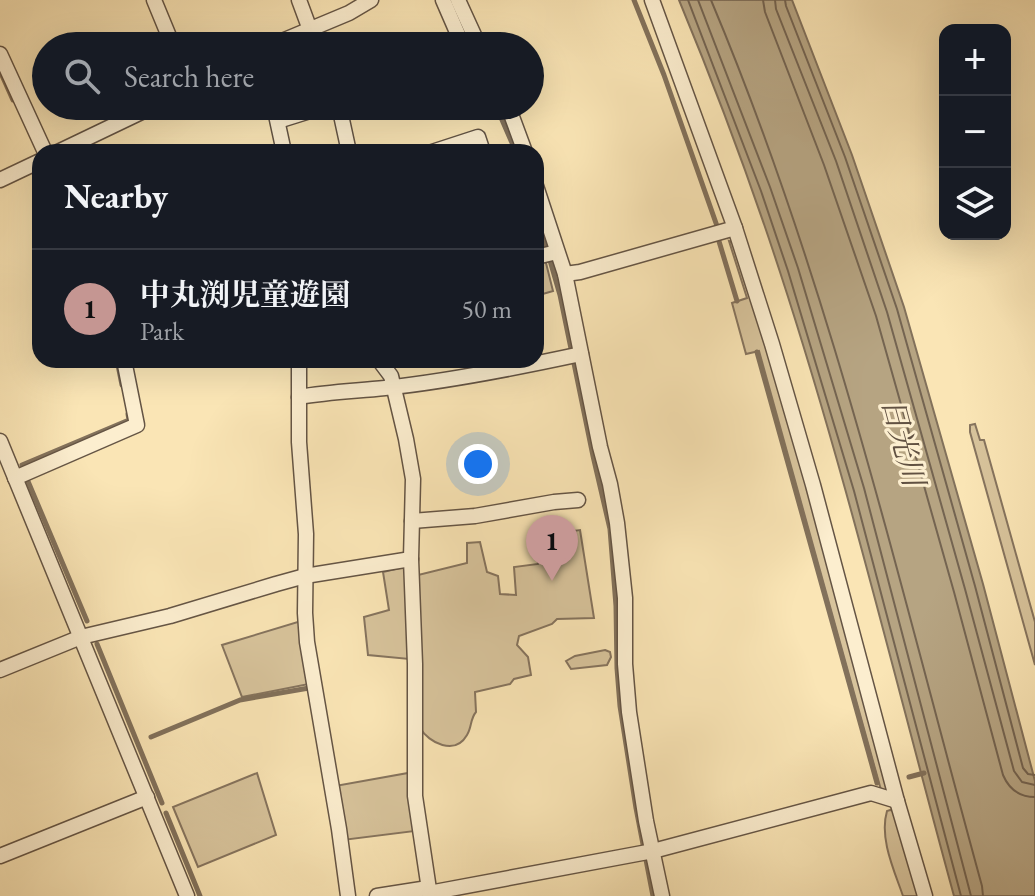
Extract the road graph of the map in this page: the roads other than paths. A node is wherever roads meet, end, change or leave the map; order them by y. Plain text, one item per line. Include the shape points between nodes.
1 (154, 0) edge
2 (299, 0) edge
3 (371, 0) edge
4 (443, 0) edge
5 (458, 0) edge
6 (652, 0) edge
7 (309, 29) junction
8 (167, 32) edge
9 (302, 32) edge
10 (310, 32) edge
11 (457, 32) edge
12 (473, 32) edge
13 (0, 54) edge
14 (125, 120) edge
15 (277, 120) edge
16 (342, 120) edge
17 (513, 120) edge
18 (33, 144) edge
19 (75, 144) edge
20 (282, 144) edge
21 (347, 144) edge
22 (457, 144) edge
23 (480, 144) edge
24 (522, 144) edge
25 (32, 166) edge
26 (0, 180) edge
27 (735, 228) junction
28 (547, 254) edge
29 (565, 274) junction
30 (575, 355) junction
31 (544, 362) edge
32 (126, 368) edge
33 (299, 368) edge
34 (385, 368) edge
35 (518, 368) edge
36 (393, 387) junction
37 (299, 397) junction
38 (0, 441) edge
39 (15, 478) junction
40 (578, 500) dead end
41 (412, 521) junction
42 (411, 559) junction
43 (305, 576) junction
44 (81, 637) junction
45 (0, 670) edge
46 (147, 797) junction
47 (897, 801) junction
48 (648, 852) junction
49 (0, 856) edge
50 (429, 892) edge
51 (187, 896) edge
52 (348, 896) edge
53 (377, 896) edge
54 (662, 896) edge
55 (925, 896) edge

1 - 8 street
2 - 7 street
3 - 7 street
4 - 11 street
5 - 12 street
6 - 27 street
7 - 9 street
7 - 10 street
13 - 18 street
14 - 19 street
15 - 20 street
16 - 21 street
17 - 24 street
22 - 23 street via 478,137
25 - 26 street
27 - 29 street
27 - 47 street via 809,471
28 - 29 street
29 - 30 street
30 - 31 street
30 - 48 street via 617,523 629,712
32 - 39 street via 137,425
33 - 37 street
34 - 36 street
35 - 36 street
36 - 37 street
36 - 41 street via 413,479
37 - 43 street
38 - 39 street
39 - 44 street
40 - 41 street
41 - 42 street
42 - 43 street
42 - 50 street via 415,796
43 - 44 street
43 - 52 street via 307,642
44 - 45 street
44 - 46 street
46 - 49 street
46 - 51 street
47 - 48 street via 871,793
47 - 55 street
48 - 50 street
48 - 54 street
50 - 53 street

